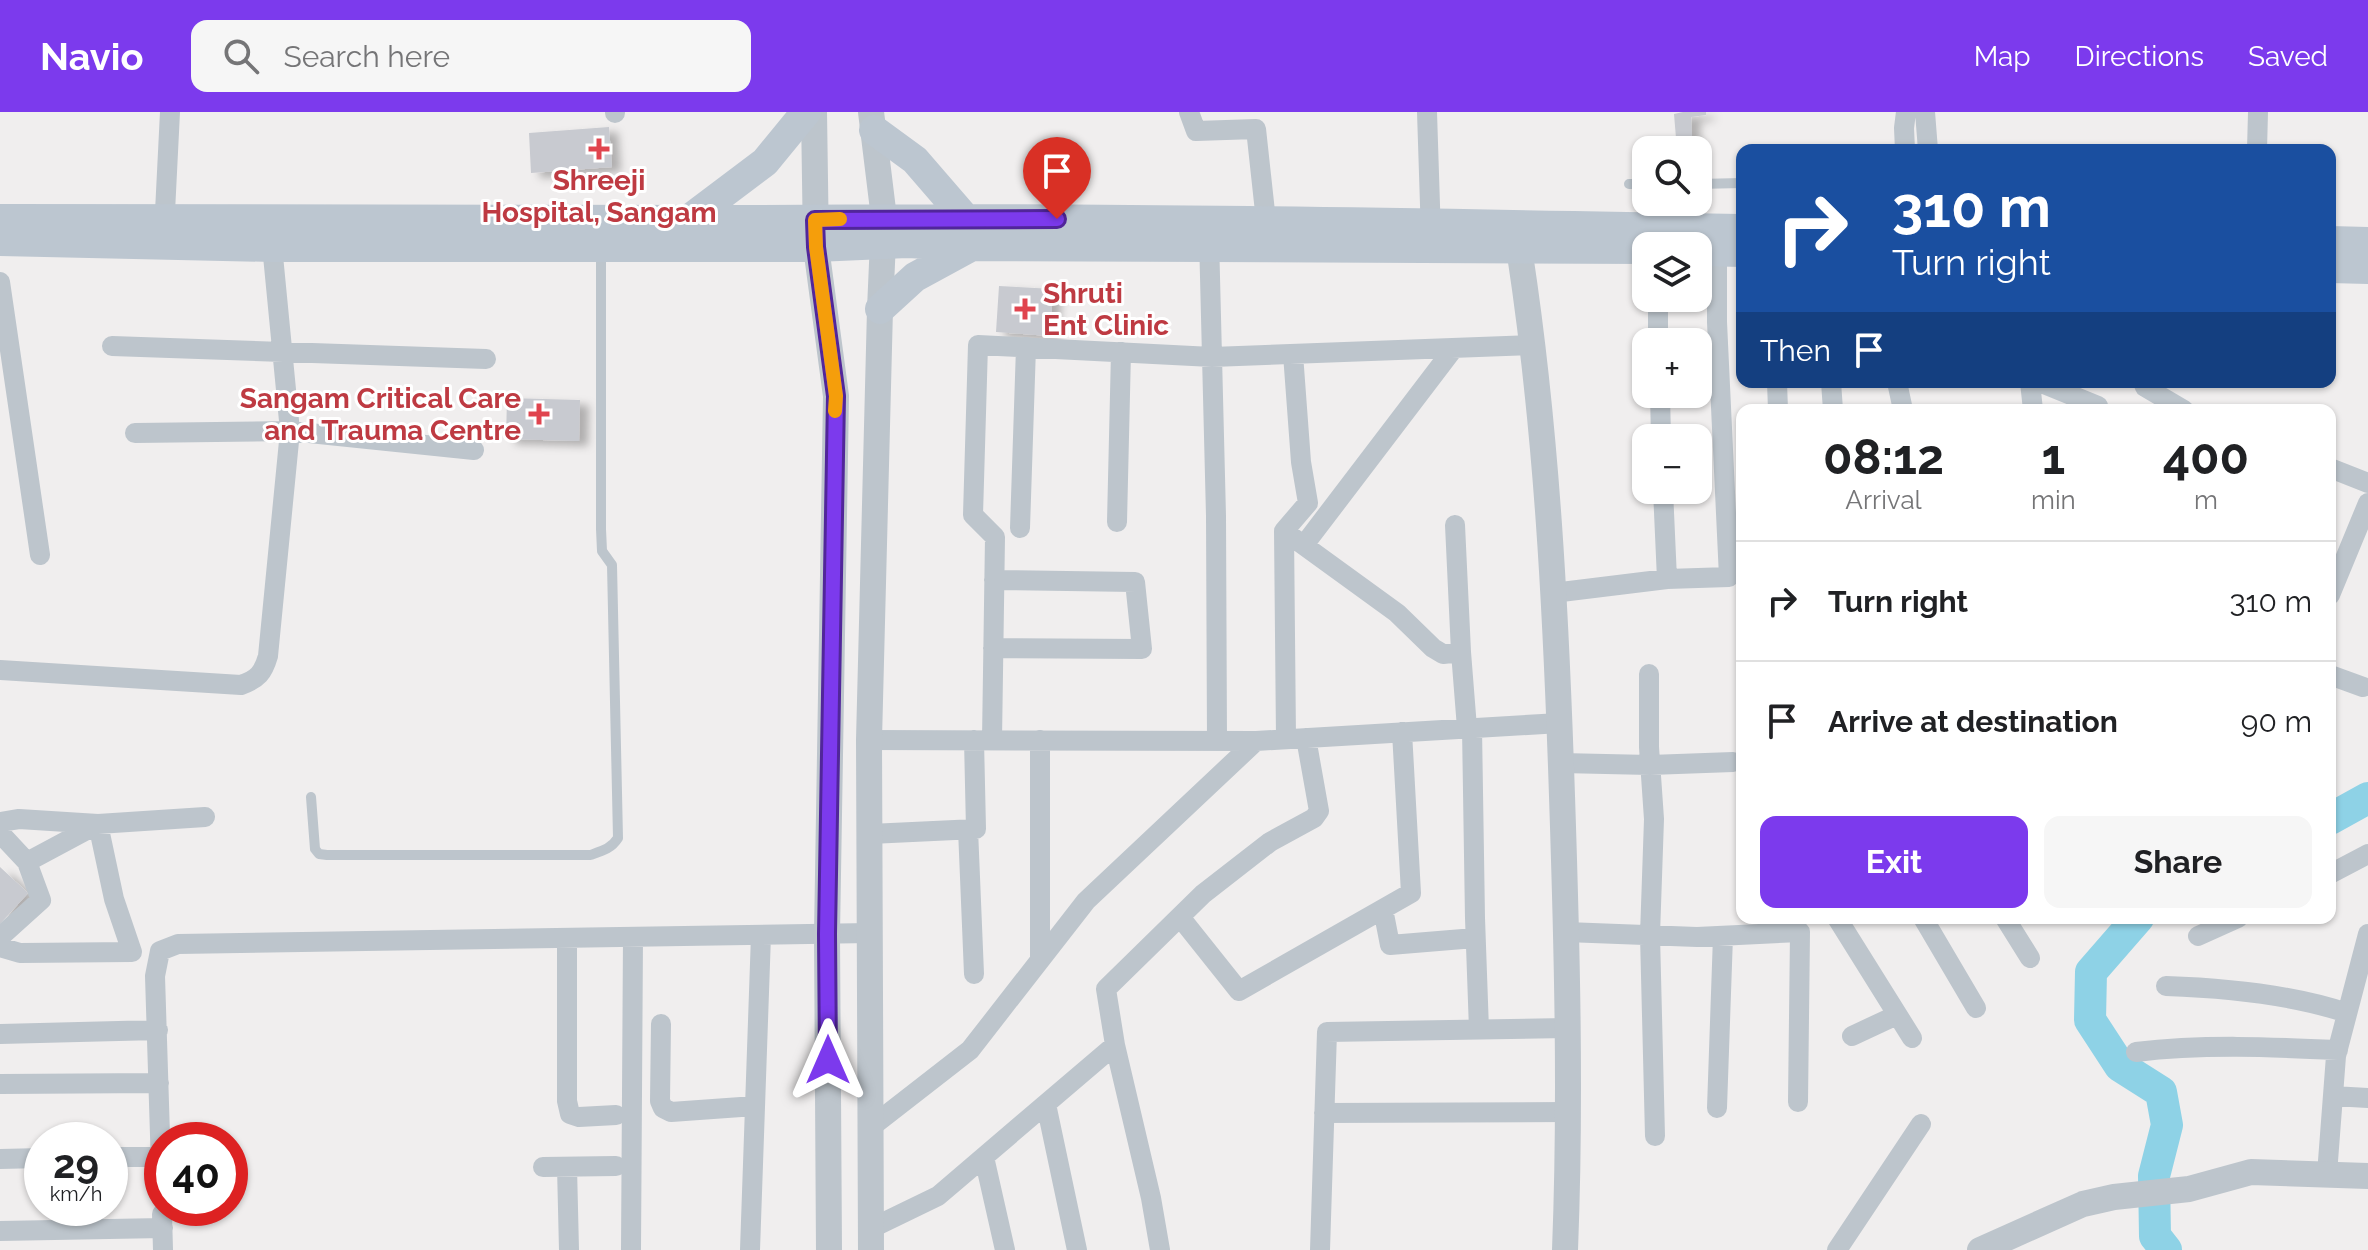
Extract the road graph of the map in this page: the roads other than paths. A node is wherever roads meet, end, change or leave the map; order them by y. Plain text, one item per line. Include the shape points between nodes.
1 (170, 112) edge
2 (806, 112) edge
3 (814, 112) edge
4 (1189, 112) edge
5 (1427, 112) edge
6 (1906, 112) edge
7 (1925, 112) edge
8 (2258, 112) edge
9 (873, 121) edge
10 (1905, 144) edge
11 (1928, 144) edge
12 (2257, 144) edge
13 (1736, 183) edge
14 (1712, 184) edge
15 (0, 219) edge
16 (688, 220) junction
17 (1266, 221) junction
18 (1736, 229) edge
19 (164, 232) junction
20 (884, 232) junction
21 (969, 232) junction
22 (271, 233) junction
23 (816, 234) junction
24 (1209, 234) junction
25 (1431, 235) junction
26 (0, 241) edge
27 (2336, 241) edge
28 (2368, 242) edge
29 (601, 247) junction
30 (1519, 248) junction
31 (1632, 249) edge
32 (1719, 251) edge
33 (2336, 268) edge
34 (2368, 269) edge
35 (0, 282) edge
36 (880, 309) junction
37 (1534, 345) junction
38 (112, 346) dead end
39 (1026, 347) junction
40 (1454, 348) junction
41 (1121, 352) junction
42 (283, 353) junction
43 (1293, 354) junction
44 (1212, 357) junction
45 (486, 359) dead end
46 (2054, 388) edge
47 (2147, 388) edge
48 (2093, 404) edge
49 (2174, 404) edge
50 (290, 431) junction
51 (135, 433) dead end
52 (474, 450) dead end
53 (2336, 470) edge
54 (2368, 483) edge
55 (2368, 503) edge
56 (1664, 504) edge
57 (1117, 522) dead end
58 (1455, 525) dead end
59 (1020, 528) dead end
60 (1284, 531) junction
61 (1304, 545) junction
62 (40, 555) dead end
63 (1667, 579) junction
64 (994, 580) junction
65 (1735, 580) edge
66 (2336, 580) edge
67 (1553, 593) junction
68 (993, 648) junction
69 (1461, 652) junction
70 (0, 670) edge
71 (1649, 674) dead end
72 (2336, 676) edge
73 (2366, 683) edge
74 (1560, 723) junction
75 (1470, 728) junction
76 (1402, 732) junction
77 (1296, 738) junction
78 (869, 740) junction
79 (983, 740) junction
80 (1040, 740) junction
81 (1217, 741) junction
82 (1256, 741) junction
83 (1733, 762) dead end
84 (1561, 763) junction
85 (1650, 765) junction
86 (311, 797) dead end
87 (205, 817) dead end
88 (0, 822) edge
89 (98, 824) junction
90 (968, 829) junction
91 (0, 833) edge
92 (870, 834) junction
93 (2368, 854) edge
94 (27, 862) junction
95 (2336, 871) edge
96 (1383, 909) junction
97 (1180, 917) junction
98 (1841, 924) edge
99 (1927, 924) edge
100 (2009, 924) edge
101 (2225, 924) edge
102 (1804, 925) edge
103 (1566, 932) junction
104 (870, 933) junction
105 (827, 934) junction
106 (2368, 934) edge
107 (761, 935) junction
108 (1650, 935) junction
109 (1723, 936) junction
110 (2198, 936) dead end
111 (0, 937) edge
112 (633, 937) junction
113 (567, 938) junction
114 (1475, 938) junction
115 (0, 947) edge
116 (132, 952) junction
117 (2030, 958) dead end
118 (1040, 960) junction
119 (974, 974) dead end
120 (155, 976) junction
121 (2166, 986) dead end
122 (1976, 1008) dead end
123 (2347, 1013) junction
124 (1897, 1015) junction
125 (661, 1024) dead end
126 (1567, 1028) junction
127 (158, 1030) junction
128 (1479, 1030) junction
129 (0, 1034) edge
130 (1852, 1036) dead end
131 (1912, 1038) dead end
132 (1115, 1045) junction
133 (2338, 1050) junction
134 (2136, 1052) dead end
135 (159, 1083) junction
136 (0, 1084) edge
137 (2333, 1096) junction
138 (2368, 1098) edge
139 (1798, 1102) dead end
140 (1046, 1104) junction
141 (755, 1106) junction
142 (1717, 1108) dead end
143 (1568, 1112) junction
144 (1324, 1113) junction
145 (616, 1115) dead end
146 (160, 1122) edge
147 (1921, 1124) dead end
148 (871, 1127) junction
149 (1655, 1136) dead end
150 (984, 1157) junction
151 (24, 1158) edge
152 (0, 1159) edge
153 (616, 1166) dead end
154 (543, 1167) dead end
155 (567, 1167) junction
156 (2327, 1174) junction
157 (2368, 1176) edge
158 (144, 1219) edge
159 (162, 1226) edge
160 (0, 1231) edge
161 (872, 1239) edge
162 (163, 1250) edge
163 (569, 1250) edge
164 (631, 1250) edge
165 (750, 1250) edge
166 (829, 1250) edge
167 (1005, 1250) edge
168 (1077, 1250) edge
169 (1160, 1250) edge
170 (1320, 1250) edge
171 (1565, 1250) edge
172 (1837, 1250) edge
173 (1980, 1250) edge

1 - 19 street
2 - 16 main road via 765,162
3 - 23 street
4 - 17 street via 1196,131 1256,129
5 - 25 street
6 - 10 street
7 - 11 street
8 - 12 street
9 - 20 street
9 - 21 main road via 915,160
13 - 14 lane
15 - 19 main road
16 - 22 main road
16 - 23 main road
17 - 24 main road
17 - 25 main road
18 - 25 main road
19 - 22 main road
19 - 26 main road
20 - 21 main road
20 - 23 main road
20 - 36 street
21 - 24 main road
21 - 36 main road
22 - 29 main road
22 - 42 street
23 - 29 main road
23 - 105 street via 836,396
24 - 25 main road
24 - 44 street
25 - 30 main road
27 - 28 main road
29 - 86 lane via 601,529 602,551 612,565 618,838 613,846 590,855 319,854
30 - 31 main road
30 - 37 street
32 - 65 street via 1717,322
33 - 34 main road
35 - 62 street
36 - 78 street
37 - 40 street
37 - 67 street
38 - 42 street
39 - 41 street
39 - 59 street
39 - 64 street via 978,345 973,515 995,537
40 - 43 street
40 - 61 street
41 - 44 street
41 - 57 street
42 - 45 street
42 - 50 street
43 - 44 street
43 - 60 street via 1308,503
44 - 81 street
46 - 48 street
47 - 49 street
50 - 51 street
50 - 52 street
50 - 70 street via 268,656 257,679 241,685
53 - 54 street
55 - 66 street
56 - 63 street
58 - 69 street
60 - 61 street
60 - 77 street
61 - 69 street via 1397,613 1433,648 1443,654
63 - 65 street
63 - 67 street
64 - 68 street
64 - 68 street via 1135,582 1142,649
67 - 74 street
68 - 79 street
69 - 75 street
71 - 85 street
72 - 73 street
74 - 75 street
74 - 84 street
75 - 76 street
75 - 114 street
76 - 77 street
76 - 96 street via 1411,893
77 - 82 street
77 - 97 street via 1319,811 1270,842
78 - 79 street
78 - 92 street
79 - 80 street
79 - 90 street via 976,829
80 - 81 street
80 - 118 street
81 - 82 street
82 - 118 street via 1086,901
83 - 85 street
84 - 85 street
84 - 103 street
85 - 108 street
87 - 89 street
88 - 89 street
89 - 94 street
89 - 116 street
90 - 92 street
90 - 119 street
91 - 94 street
92 - 104 street
93 - 95 street
94 - 111 street via 41,900
96 - 97 street via 1239,991
96 - 114 street via 1390,945
97 - 132 street via 1106,989
98 - 124 street
99 - 122 street
100 - 117 street
101 - 110 street
102 - 109 street
102 - 139 street
103 - 108 street
103 - 126 street
104 - 105 street
104 - 148 street
105 - 107 street
105 - 166 street
106 - 123 street
107 - 112 street
107 - 141 street
108 - 109 street
108 - 149 street
109 - 142 street
112 - 113 street
112 - 164 street
113 - 120 street via 178,944 160,951
113 - 145 street via 570,1114
114 - 128 street
115 - 116 street via 20,953
116 - 120 street
118 - 148 street via 970,1050
120 - 127 street
121 - 123 street via 2216,988
123 - 133 street
124 - 130 street
124 - 131 street
125 - 141 street via 663,1108 671,1112
126 - 128 street
126 - 143 street
127 - 129 street
127 - 135 street
128 - 144 street via 1327,1032
132 - 140 street
132 - 169 street
133 - 134 street via 2266,1046
133 - 137 street
135 - 136 street
135 - 146 street
137 - 138 street
137 - 156 street
140 - 150 street
140 - 168 street
141 - 165 street
143 - 144 street
143 - 171 street
144 - 170 street
147 - 172 street
148 - 161 street
150 - 161 street via 938,1196
150 - 167 street
151 - 152 street
153 - 155 street
154 - 155 street
155 - 163 street
156 - 157 street
156 - 173 street via 2251,1172 2189,1189 2114,1197 2083,1204
158 - 160 street
159 - 162 street

